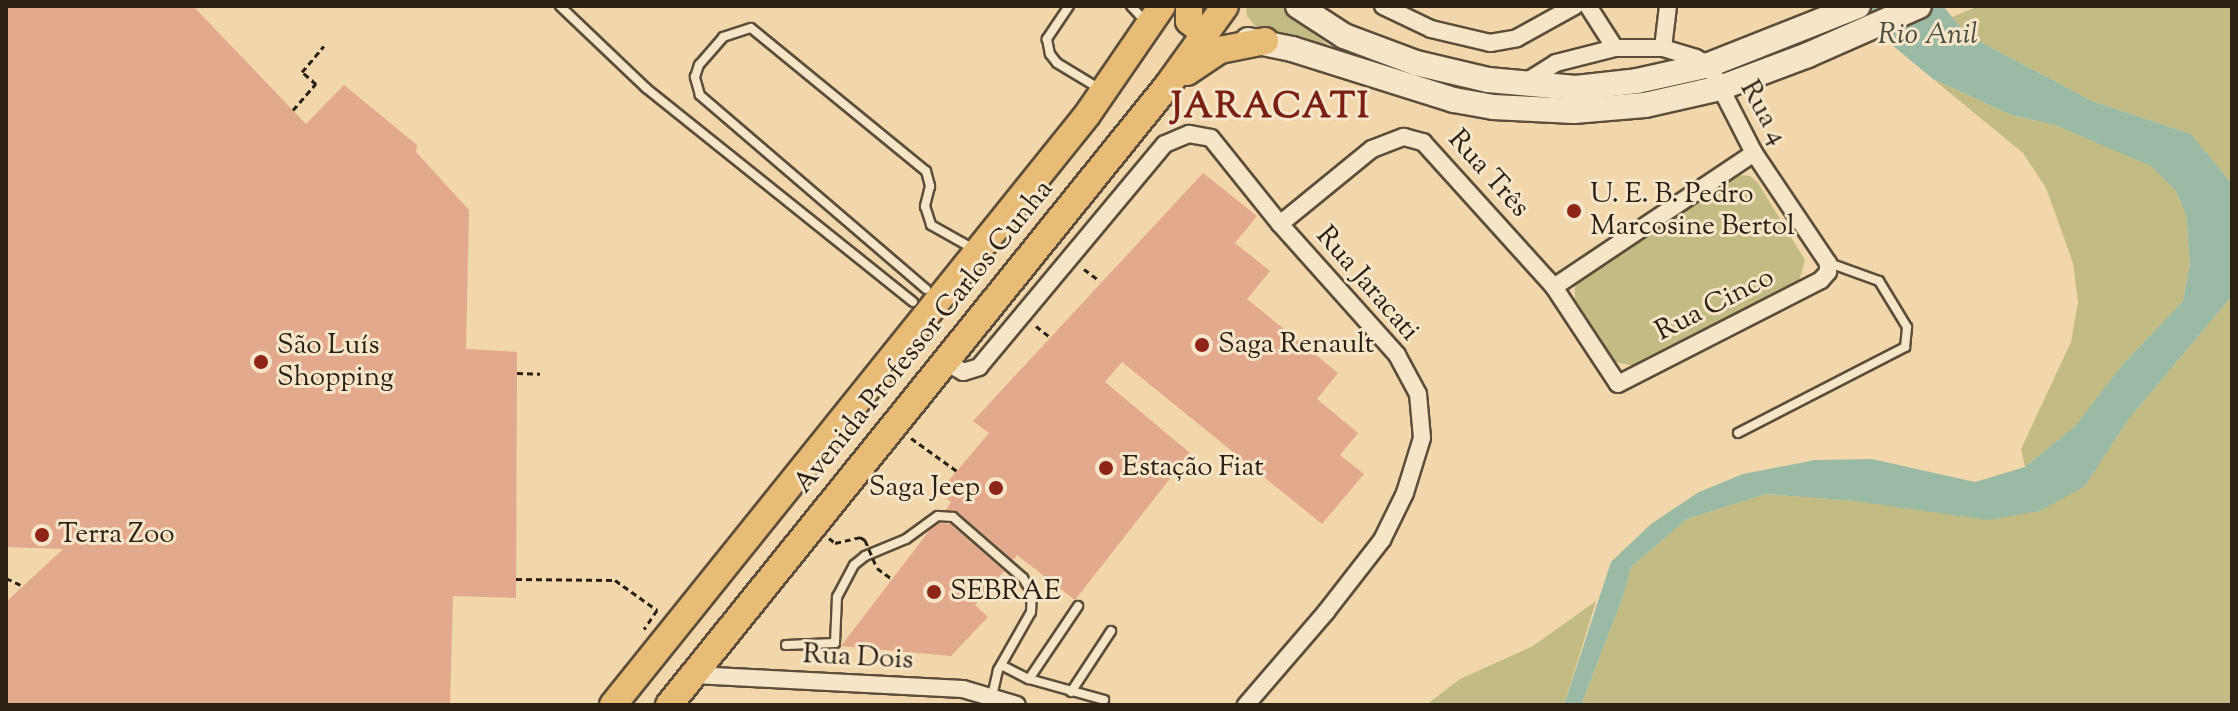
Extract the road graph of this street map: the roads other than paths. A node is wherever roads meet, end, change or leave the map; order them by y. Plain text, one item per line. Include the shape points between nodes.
1 (560, 6) edge
2 (1069, 6) edge
3 (1189, 6) edge
4 (1225, 6) edge
5 (1298, 6) edge
6 (1383, 6) edge
7 (1575, 6) edge
8 (1588, 6) edge
9 (1668, 6) edge
10 (1858, 6) edge
11 (1919, 6) edge
12 (1148, 12) edge
13 (1206, 35) junction
14 (1265, 41) junction
15 (1802, 44) junction
16 (1615, 48) junction
17 (1663, 48) junction
18 (1709, 65) junction
19 (1521, 84) junction
20 (1168, 85) junction
21 (1720, 88) junction
22 (1104, 91) junction
23 (1754, 153) junction
24 (1067, 212) junction
25 (1280, 224) junction
26 (1092, 231) junction
27 (978, 251) junction
28 (1828, 263) junction
29 (1554, 287) junction
30 (926, 289) dead end
31 (913, 302) dead end
32 (946, 362) junction
33 (1615, 382) joint
34 (1738, 433) dead end
35 (1078, 606) dead end
36 (1111, 631) dead end
37 (786, 645) dead end
38 (1001, 665) junction
39 (694, 675) junction
40 (1029, 679) junction
41 (1071, 692) junction
42 (992, 696) junction
43 (1104, 700) dead end
44 (613, 705) edge
45 (669, 705) edge
46 (1017, 705) edge
47 (1246, 705) edge

1 - 31 lane via 646,88
2 - 22 lane via 1047,39 1050,54
3 - 13 main road via 1189,21
4 - 13 main road, Avenida Professor Carlos Cunha
5 - 19 main road via 1319,23 1380,51
6 - 7 street via 1431,29 1490,43 1517,38
8 - 16 street
9 - 17 street
10 - 15 main road
11 - 15 main road
12 - 22 main road, Avenida Professor Carlos Cunha
13 - 14 main road
13 - 20 main road, Avenida Professor Carlos Cunha
14 - 20 main road via 1220,50
14 - 21 main road via 1406,87 1493,107 1609,109
15 - 18 main road
15 - 21 main road
16 - 17 street
16 - 19 street via 1556,63
17 - 18 street
18 - 19 main road via 1606,85
18 - 21 street, Rua 4
20 - 24 main road, Avenida Professor Carlos Cunha
21 - 23 street, Rua 4
22 - 27 main road, Avenida Professor Carlos Cunha
23 - 28 street, Rua 4
23 - 29 street
24 - 26 street
24 - 32 main road, Avenida Professor Carlos Cunha
25 - 26 street, Rua Jaracati via 1211,138 1200,134 1165,144
25 - 29 street, Rua Três via 1372,149 1394,139 1415,139 1435,152
25 - 47 street, Rua Jaracati via 1397,355 1418,394 1422,438 1405,493 1382,540
26 - 32 street via 979,367 963,372
27 - 30 lane via 931,225 925,206 930,186 926,171 751,28 723,37 699,65 695,77 700,95
27 - 44 main road, Avenida Professor Carlos Cunha
28 - 33 street, Rua Cinco via 1821,280
28 - 34 lane via 1879,281 1907,327 1905,347
29 - 33 street, Rua Três
32 - 39 main road, Avenida Professor Carlos Cunha
35 - 40 lane
36 - 41 lane
37 - 38 lane via 835,643 837,597 854,565 938,516 953,517 1023,578 1032,593 1031,612
38 - 40 lane
38 - 42 lane
39 - 42 street, Rua Dois via 963,689
39 - 45 main road, Avenida Professor Carlos Cunha
40 - 41 lane
41 - 43 lane
42 - 46 street, Rua Dois

